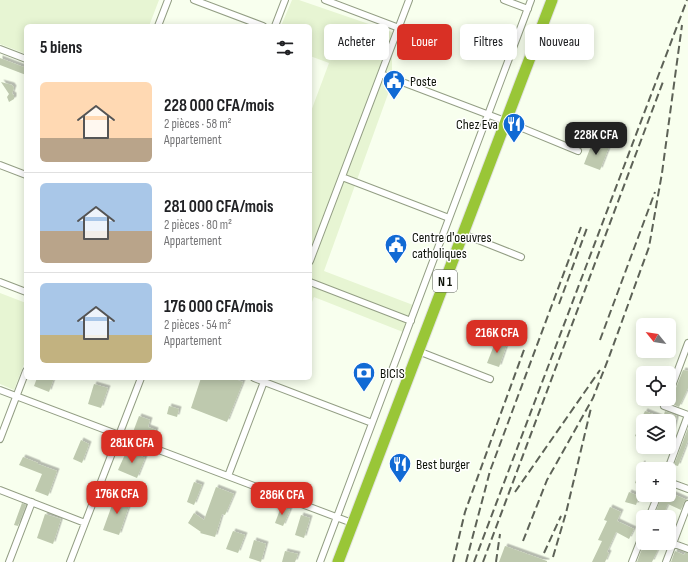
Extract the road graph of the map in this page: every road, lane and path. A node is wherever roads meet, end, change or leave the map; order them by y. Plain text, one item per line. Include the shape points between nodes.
1 (168, 0) edge
2 (194, 0) edge
3 (285, 0) edge
4 (325, 0) edge
5 (409, 0) edge
6 (504, 0) edge
7 (531, 0) edge
8 (552, 0) edge
9 (528, 9) junction
10 (159, 24) edge
11 (258, 24) edge
12 (276, 24) edge
13 (400, 24) edge
14 (397, 27) edge
15 (397, 33) edge
16 (0, 49) edge
17 (24, 58) edge
18 (381, 74) junction
19 (488, 115) junction
20 (506, 121) junction
21 (578, 150) dead end
22 (0, 165) edge
23 (24, 174) edge
24 (342, 177) junction
25 (449, 218) junction
26 (463, 234) junction
27 (312, 256) edge
28 (521, 257) dead end
29 (0, 282) edge
30 (312, 283) edge
31 (24, 291) edge
32 (411, 320) junction
33 (688, 343) edge
34 (418, 351) junction
35 (676, 375) edge
36 (24, 377) edge
37 (490, 379) dead end
38 (140, 380) edge
39 (265, 380) edge
40 (0, 390) edge
41 (17, 396) junction
42 (664, 406) edge
43 (688, 415) edge
44 (372, 423) junction
45 (686, 426) edge
46 (119, 435) junction
47 (0, 439) edge
48 (671, 462) edge
49 (228, 476) junction
50 (676, 485) edge
51 (688, 489) edge
52 (0, 490) edge
53 (32, 502) junction
54 (688, 504) edge
55 (336, 517) junction
56 (86, 522) junction
57 (352, 524) junction
58 (676, 532) edge
59 (676, 545) edge
60 (688, 549) edge
61 (637, 550) edge
62 (669, 550) edge
63 (9, 562) edge
64 (70, 562) edge
65 (320, 562) edge
66 (338, 562) edge
67 (632, 562) edge
68 (666, 562) edge

1 - 10 street
2 - 11 street
3 - 12 street
4 - 14 street
5 - 13 street
6 - 9 street
7 - 9 street
8 - 20 highway, N 1
9 - 19 street
15 - 18 street
16 - 17 street
18 - 19 street
18 - 24 street
19 - 20 street
19 - 25 street
20 - 21 street
20 - 26 highway, N 1
22 - 23 street
24 - 25 street
24 - 27 street
25 - 32 street
26 - 28 street
26 - 34 highway, N 1
29 - 31 street
30 - 32 street
32 - 44 street
33 - 35 street
34 - 37 street
34 - 57 highway, N 1
36 - 41 street
38 - 46 street
39 - 44 street
39 - 49 street
40 - 41 street
41 - 46 street
41 - 47 street
42 - 43 street
43 - 45 street
44 - 55 street
45 - 48 street
46 - 49 street
46 - 56 street
49 - 55 street
50 - 51 street
52 - 53 street
53 - 56 street
53 - 63 street
54 - 58 street
55 - 57 street
55 - 65 street
56 - 64 street
57 - 66 highway, N 1
59 - 60 street
61 - 67 street
62 - 68 street

